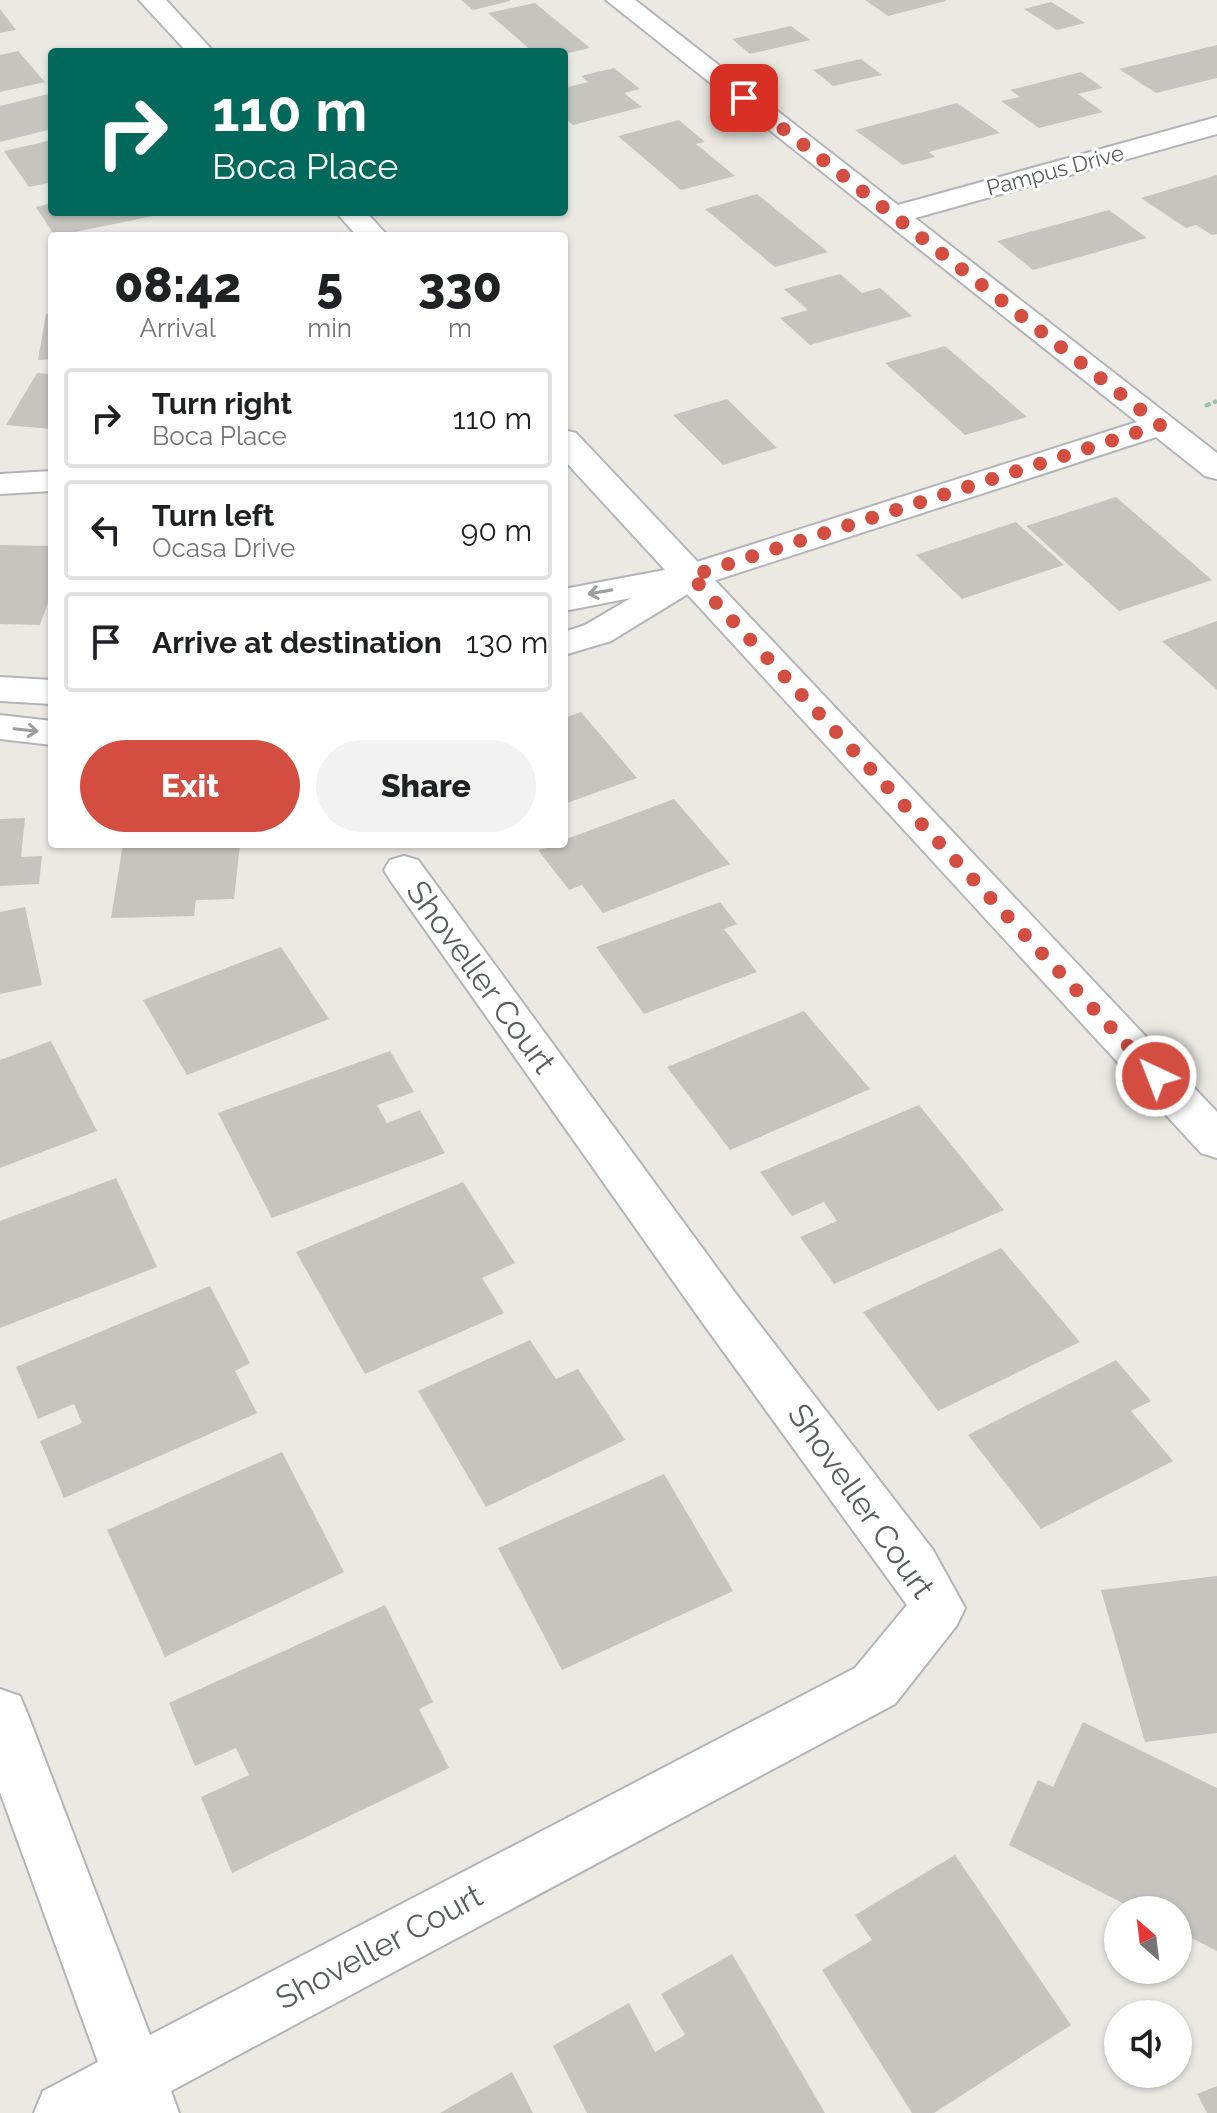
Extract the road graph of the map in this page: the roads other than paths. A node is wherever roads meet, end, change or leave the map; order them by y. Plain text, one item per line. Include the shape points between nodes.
1 (152, 0) edge
2 (619, 0) edge
3 (197, 48) edge
4 (1217, 125) edge
5 (893, 215) junction
6 (354, 216) edge
7 (369, 232) edge
8 (1160, 425) junction
9 (568, 444) edge
10 (1217, 469) edge
11 (48, 481) edge
12 (0, 484) edge
13 (691, 576) junction
14 (568, 599) edge
15 (568, 643) edge
16 (0, 689) edge
17 (48, 692) edge
18 (0, 727) edge
19 (48, 733) edge
20 (404, 870) dead end
21 (1217, 1141) edge
22 (0, 1715) edge
23 (142, 2095) edge
24 (65, 2113) edge

1 - 3 street
2 - 5 street
4 - 5 street, Pampus Drive
5 - 8 street
6 - 7 street
8 - 10 street
8 - 13 street
9 - 13 street
11 - 12 street
13 -> 14 street
13 - 15 street via 598,633
13 - 21 street
16 - 17 street
18 -> 19 street
20 - 23 street, Shoveller Court via 709,1295 914,1567 938,1608 875,1686
22 - 23 street
23 - 24 street

